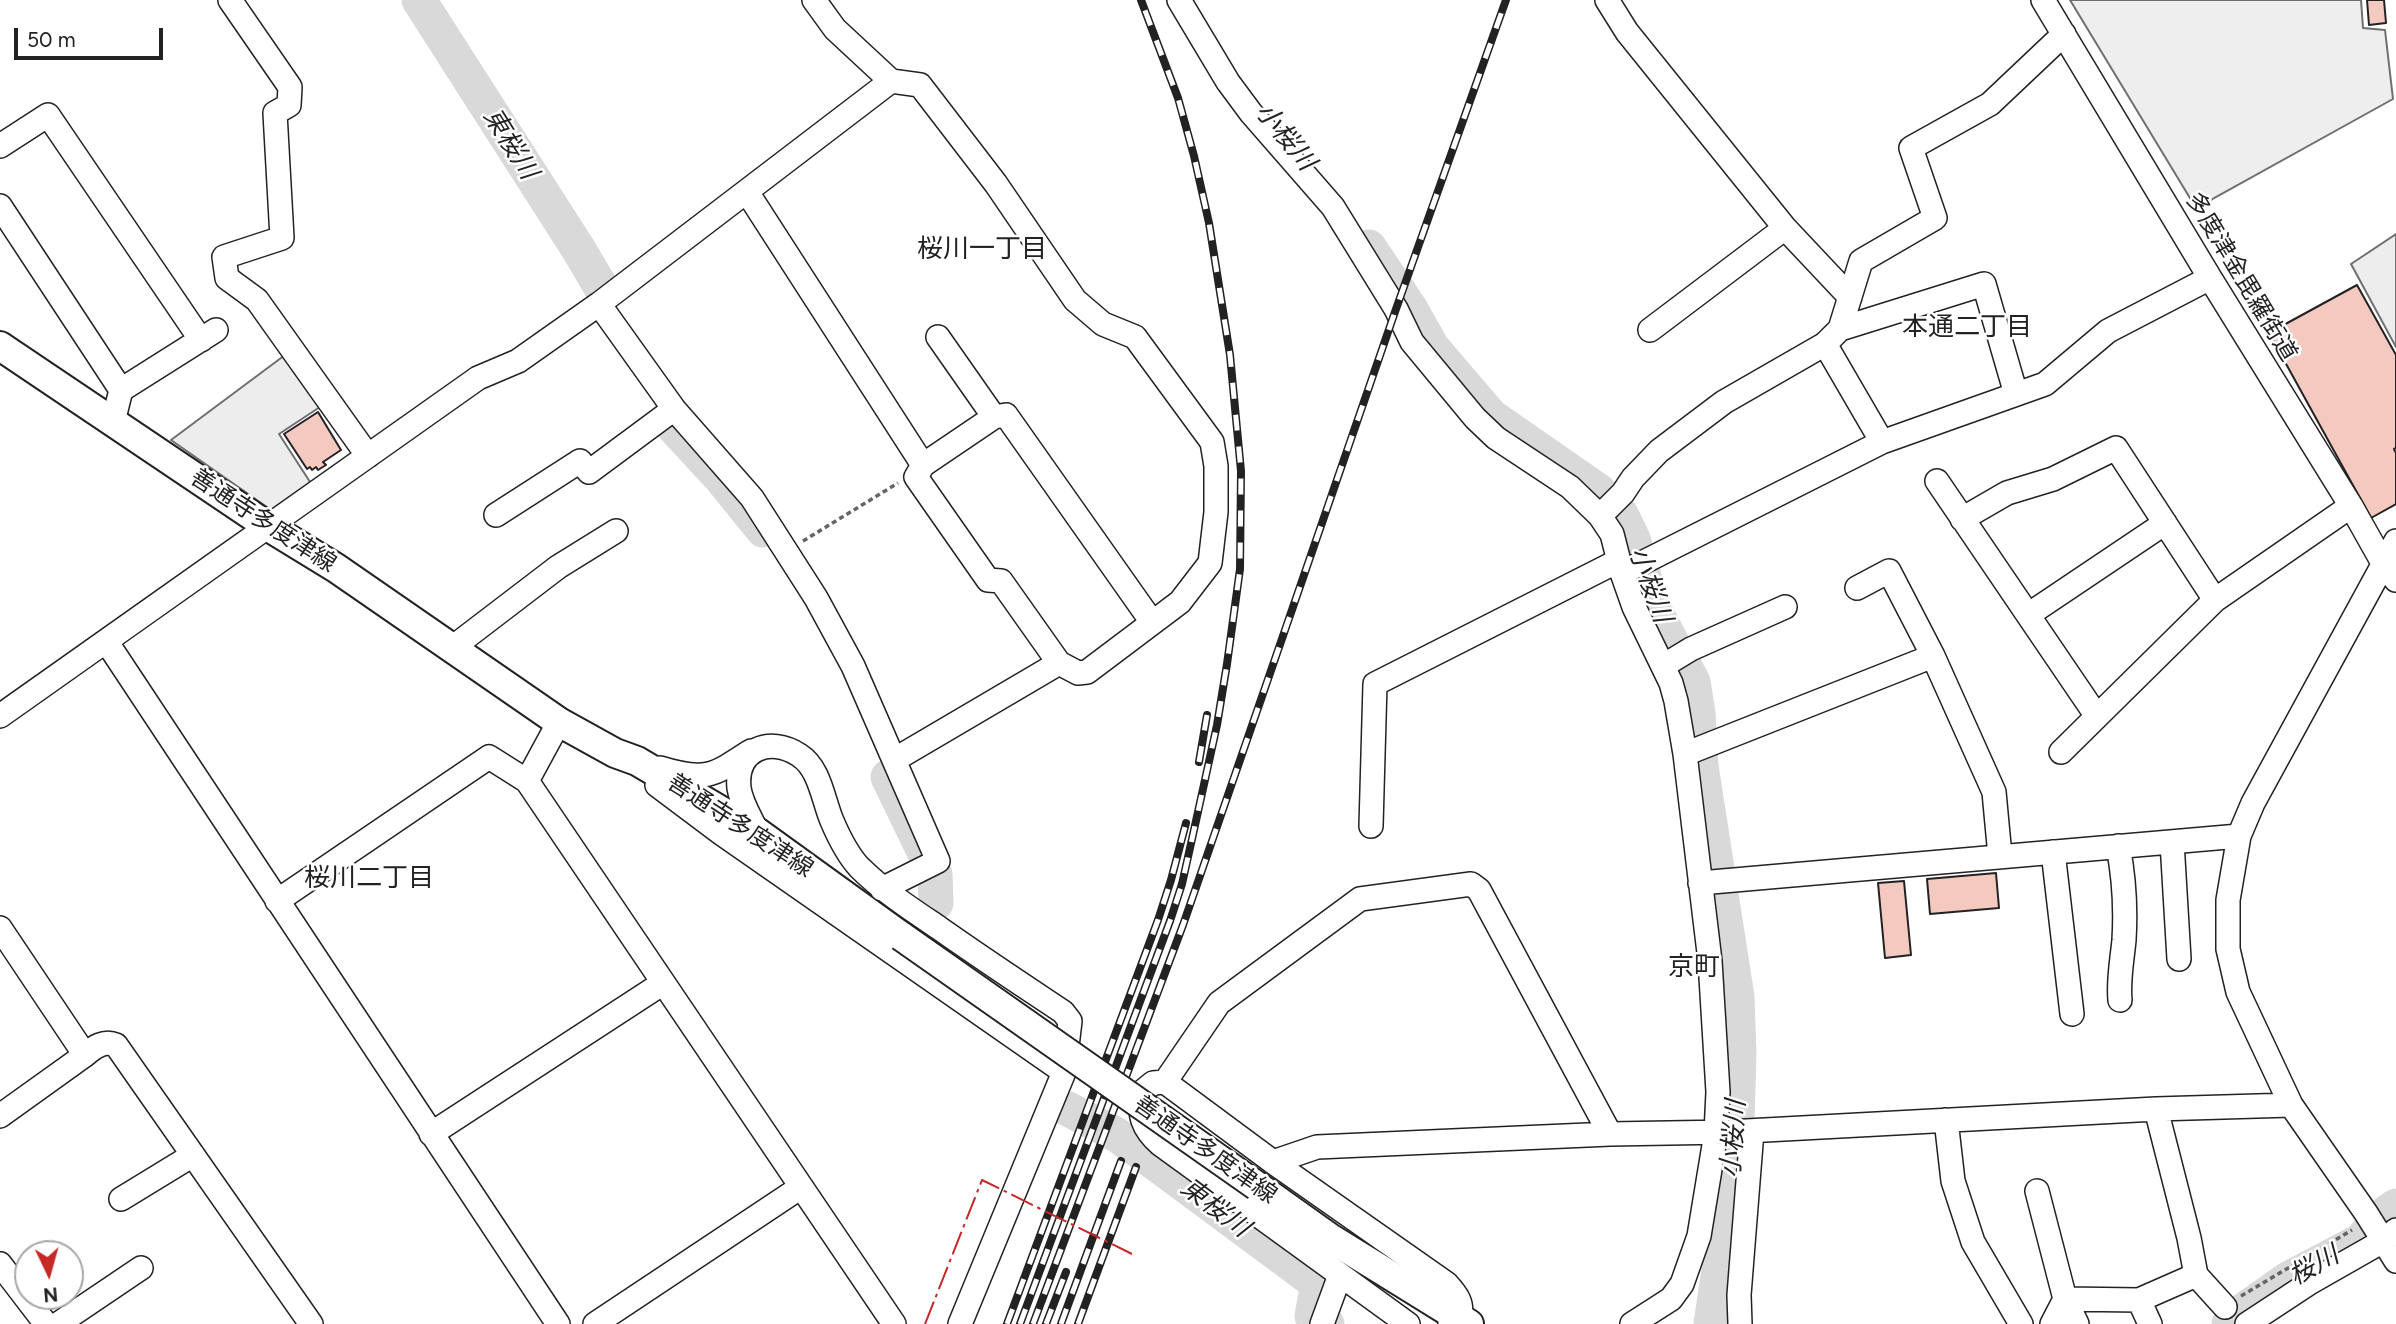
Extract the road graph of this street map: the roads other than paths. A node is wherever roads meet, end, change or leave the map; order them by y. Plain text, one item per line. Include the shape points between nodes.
1 (230, 0) edge
2 (814, 0) edge
3 (1179, 0) edge
4 (1607, 0) edge
5 (2043, 0) edge
6 (2064, 34) junction
7 (891, 81) junction
8 (0, 146) edge
9 (747, 192) junction
10 (0, 206) edge
11 (1785, 228) junction
12 (2210, 278) junction
13 (1850, 297) junction
14 (599, 304) junction
15 (1650, 330) dead end
16 (1833, 336) junction
17 (938, 337) dead end
18 (1, 347) edge
19 (121, 390) junction
20 (2016, 394) junction
21 (674, 409) junction
22 (994, 416) junction
23 (113, 422) junction
24 (1881, 442) junction
25 (368, 456) junction
26 (919, 471) junction
27 (1937, 481) dead end
28 (2351, 506) junction
29 (1608, 508) junction
30 (496, 514) dead end
31 (1962, 520) junction
32 (2165, 523) junction
33 (269, 527) junction
34 (616, 531) dead end
35 (2396, 541) edge
36 (1630, 565) junction
37 (2389, 572) edge
38 (1857, 588) dead end
39 (2215, 600) junction
40 (1785, 607) dead end
41 (2028, 615) junction
42 (1152, 622) junction
43 (106, 641) junction
44 (452, 648) junction
45 (1933, 656) junction
46 (1059, 663) junction
47 (1667, 664) junction
48 (2096, 715) junction
49 (0, 716) edge
50 (559, 722) junction
51 (1694, 750) junction
52 (751, 751) junction
53 (2061, 752) dead end
54 (626, 757) junction
55 (894, 760) junction
56 (527, 781) junction
57 (1371, 826) dead end
58 (757, 832) junction
59 (2239, 836) junction
60 (2172, 842) junction
61 (2118, 846) junction
62 (2053, 852) junction
63 (2000, 856) junction
64 (1712, 881) junction
65 (882, 889) junction
66 (277, 901) junction
67 (0, 928) edge
68 (2179, 959) dead end
69 (663, 983) junction
70 (2120, 1000) dead end
71 (2072, 1014) dead end
72 (85, 1055) junction
73 (1064, 1072) junction
74 (1165, 1082) junction
75 (2291, 1105) junction
76 (2156, 1109) junction
77 (0, 1116) edge
78 (1946, 1120) junction
79 (1736, 1132) junction
80 (431, 1134) junction
81 (1610, 1135) junction
82 (193, 1155) junction
83 (1273, 1162) junction
84 (801, 1187) junction
85 (2036, 1191) dead end
86 (121, 1199) dead end
87 (2389, 1236) edge
88 (2396, 1261) edge
89 (0, 1264) edge
90 (141, 1268) dead end
91 (1340, 1275) junction
92 (2196, 1275) junction
93 (2066, 1299) junction
94 (2139, 1300) junction
95 (2225, 1307) road end
96 (2273, 1317) edge
97 (1324, 1321) edge
98 (1459, 1322) edge
99 (46, 1324) edge
100 (58, 1324) edge
101 (311, 1324) edge
102 (558, 1324) edge
103 (595, 1324) edge
104 (894, 1324) edge
105 (960, 1324) edge
106 (1408, 1324) edge
107 (1632, 1324) edge
108 (1740, 1324) edge
109 (2021, 1324) edge
110 (2052, 1324) edge
111 (2077, 1324) edge
112 (2150, 1324) edge
113 (2248, 1324) edge

1 - 25 street via 290,87 289,104 275,113 282,238 224,257 227,278 257,300
2 - 7 street via 835,29
3 - 29 street via 1251,113 1333,207 1412,342 1475,418 1496,438
4 - 11 street via 1627,32
5 - 6 street, 多度津金毘羅街道
6 - 12 street, 多度津金毘羅街道
6 - 13 street via 1990,104 1911,148 1935,218 1861,261
7 - 9 street
7 - 42 street via 920,85 996,184 1075,300 1103,324 1135,337 1212,442 1216,512 1210,563 1180,601
8 - 19 street via 48,115 208,335
9 - 14 street
9 - 26 street
10 - 19 street
11 - 13 street
11 - 15 street
12 - 20 street via 2108,331 2045,384
12 - 28 street, 多度津金毘羅街道
13 - 16 street
14 - 21 street
14 - 25 street via 518,361 478,378
16 - 20 street via 1984,284
16 - 24 street
16 - 29 street via 1724,402 1659,451
17 - 22 street
18 - 23 main road, 善通寺多度津線
19 - 23 street
20 - 24 street
21 - 30 street via 589,472 580,461
21 - 55 street via 752,498 816,598 853,666
22 - 26 street
22 - 42 street via 1006,415
23 - 33 main road, 善通寺多度津線
24 - 36 street
25 - 33 street
26 - 46 street via 988,580 1001,581
27 - 31 street
28 - 37 street, 多度津金毘羅街道
28 - 39 street
29 - 36 street via 1612,534
31 - 32 street via 2007,493 2053,479 2116,448
31 - 41 street
32 - 39 street
32 - 41 street
33 - 43 street
33 - 44 main road, 善通寺多度津線
34 - 44 street via 558,567
35 - 37 street
36 - 47 street via 1634,607
36 - 57 street via 1375,684
37 - 59 street via 2253,803
38 - 45 street via 1889,571
39 - 48 street
40 - 47 street
41 - 48 street
42 - 46 street via 1087,672 1078,673
43 - 49 street
43 - 66 street
44 - 50 main road, 善通寺多度津線
45 - 51 street
45 - 63 street via 1994,792
46 - 55 street
47 - 51 street
48 - 53 street
50 - 54 main road, 善通寺多度津線
50 - 56 street
51 - 64 street
52 - 54 street via 718,772 702,776
52 - 58 street via 741,768 739,787
52 - 65 street via 768,745 788,748 803,757 856,864
54 - 58 main road, 善通寺多度津線
54 - 73 street via 721,833
55 - 65 street via 938,861
56 - 66 street via 489,757
56 - 69 street
58 - 98 main road, 善通寺多度津線, bridge via 1330,1238
59 - 60 street
59 - 75 street via 2228,900 2228,949 2238,992
60 - 61 street
60 - 68 street
61 - 62 street
61 - 70 street via 2125,908
62 - 63 street
62 - 71 street
63 - 64 street
64 - 79 street via 1711,975 1718,1092
65 - 73 street via 1063,1012 1070,1021
66 - 80 street
67 - 72 street
69 - 80 street
69 - 84 street
72 - 77 street
72 - 82 street via 102,1044 116,1045
73 - 105 street
74 - 81 street via 1219,1003 1360,899 1471,884 1479,890
74 - 83 street
74 - 91 street via 1153,1083 1142,1092 1142,1120 1148,1133
75 - 76 street
75 - 87 street via 2367,1215
76 - 78 street
76 - 92 street
78 - 79 street
78 - 109 street via 1954,1181 1973,1242
79 - 81 street
79 - 107 street via 1682,1284 1671,1299
79 - 108 street
80 - 102 street
81 - 83 street via 1317,1147
82 - 86 street
82 - 101 street
83 - 98 street via 1447,1284 1462,1307
84 - 103 street
84 - 104 street
85 - 93 street
87 - 88 street
87 - 96 street via 2311,1282
89 - 99 street
90 - 100 street
91 - 97 street
91 - 106 street
92 - 94 street
92 - 95 street
93 - 94 street
93 - 110 street
93 - 111 street
94 - 112 street
96 - 113 street

